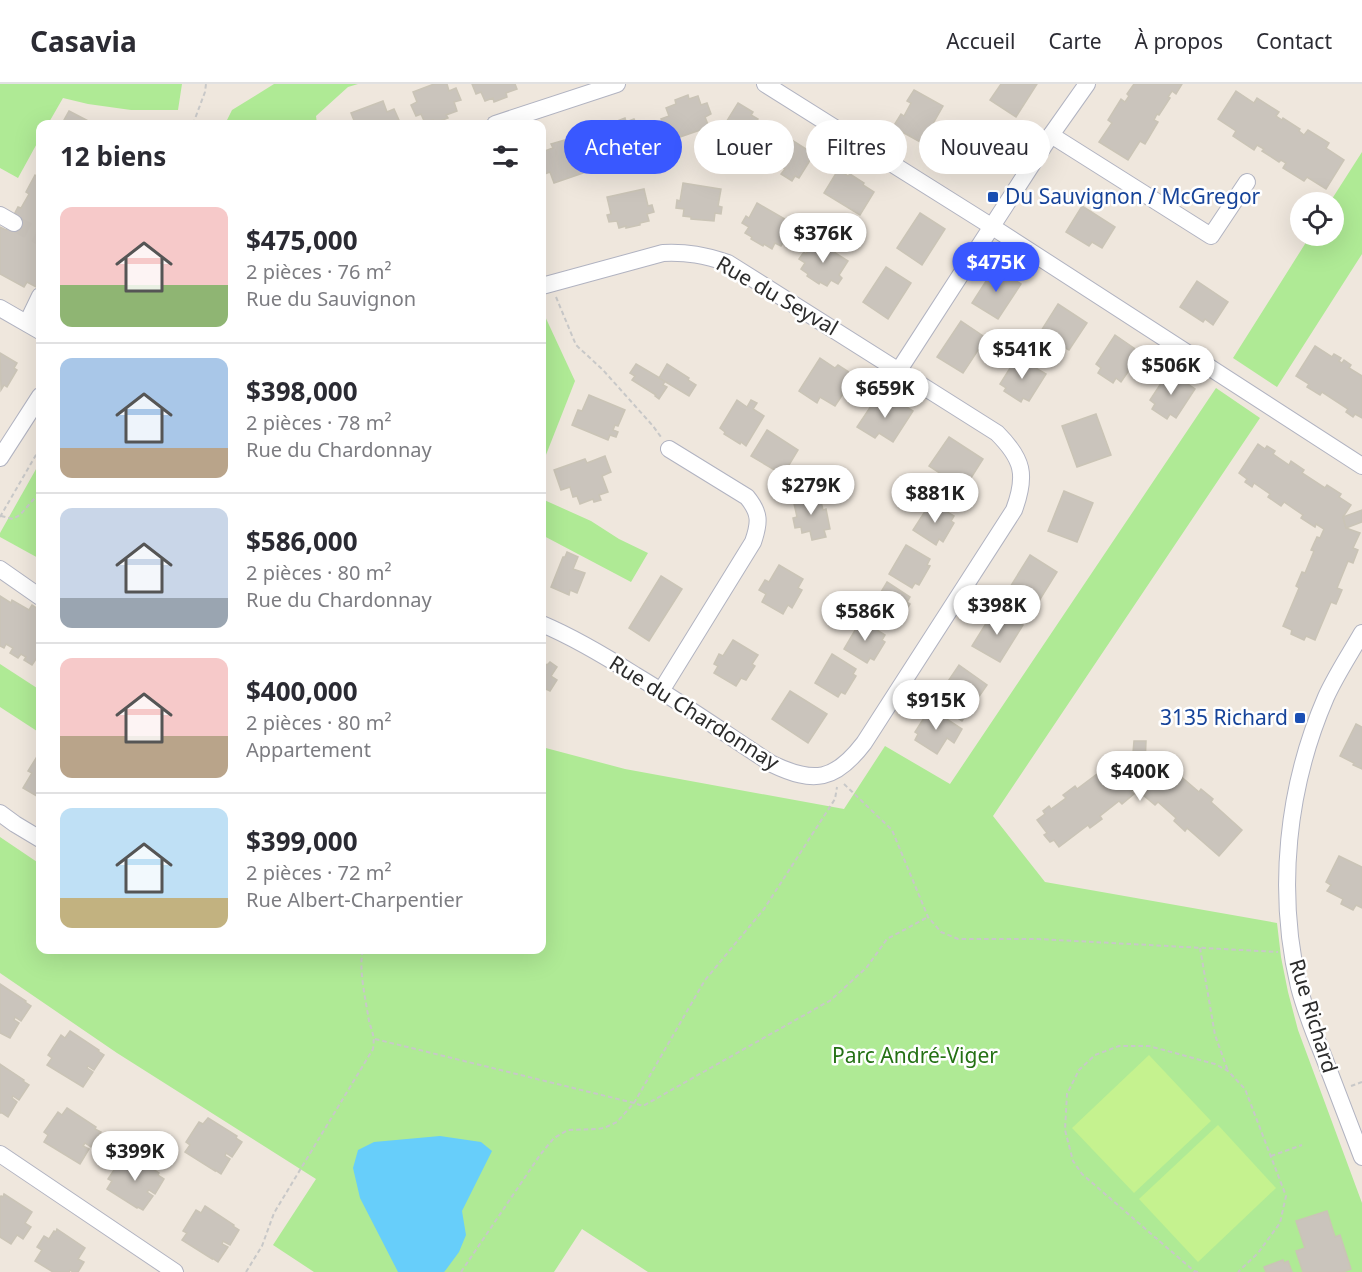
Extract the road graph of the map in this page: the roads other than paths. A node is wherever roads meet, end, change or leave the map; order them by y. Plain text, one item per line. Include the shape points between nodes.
1 (617, 84) edge
2 (765, 84) edge
3 (1087, 84) edge
4 (507, 120) edge
5 (1051, 135) junction
6 (1246, 182) dead end
7 (991, 226) junction
8 (546, 285) edge
9 (0, 308) edge
10 (34, 327) edge
11 (898, 370) junction
12 (36, 402) edge
13 (669, 449) road end
14 (0, 458) edge
15 (1362, 466) edge
16 (0, 569) edge
17 (36, 594) edge
18 (546, 626) edge
19 (1362, 633) edge
20 (661, 691) junction
21 (0, 813) edge
22 (36, 837) edge
23 (0, 1154) edge
24 (1362, 1157) edge
25 (175, 1272) edge

1 - 4 street
2 - 7 street
3 - 5 street
5 - 6 street via 1211,236
5 - 7 street
7 - 11 street
7 - 15 street
8 - 11 street, Rue du Seyval via 663,253 707,256 728,263
9 - 10 street
11 - 20 street, Rue du Chardonnay via 997,433 1018,460 1022,477 1014,510 864,743 846,765 834,772 801,775 772,764
12 - 14 street
13 - 20 street via 747,497 754,505 759,527
16 - 17 street
18 - 20 street, Rue du Chardonnay via 600,653
19 - 24 street, Rue Richard via 1327,696 1300,770 1287,866 1292,954 1299,987
21 - 22 street
23 - 25 street

